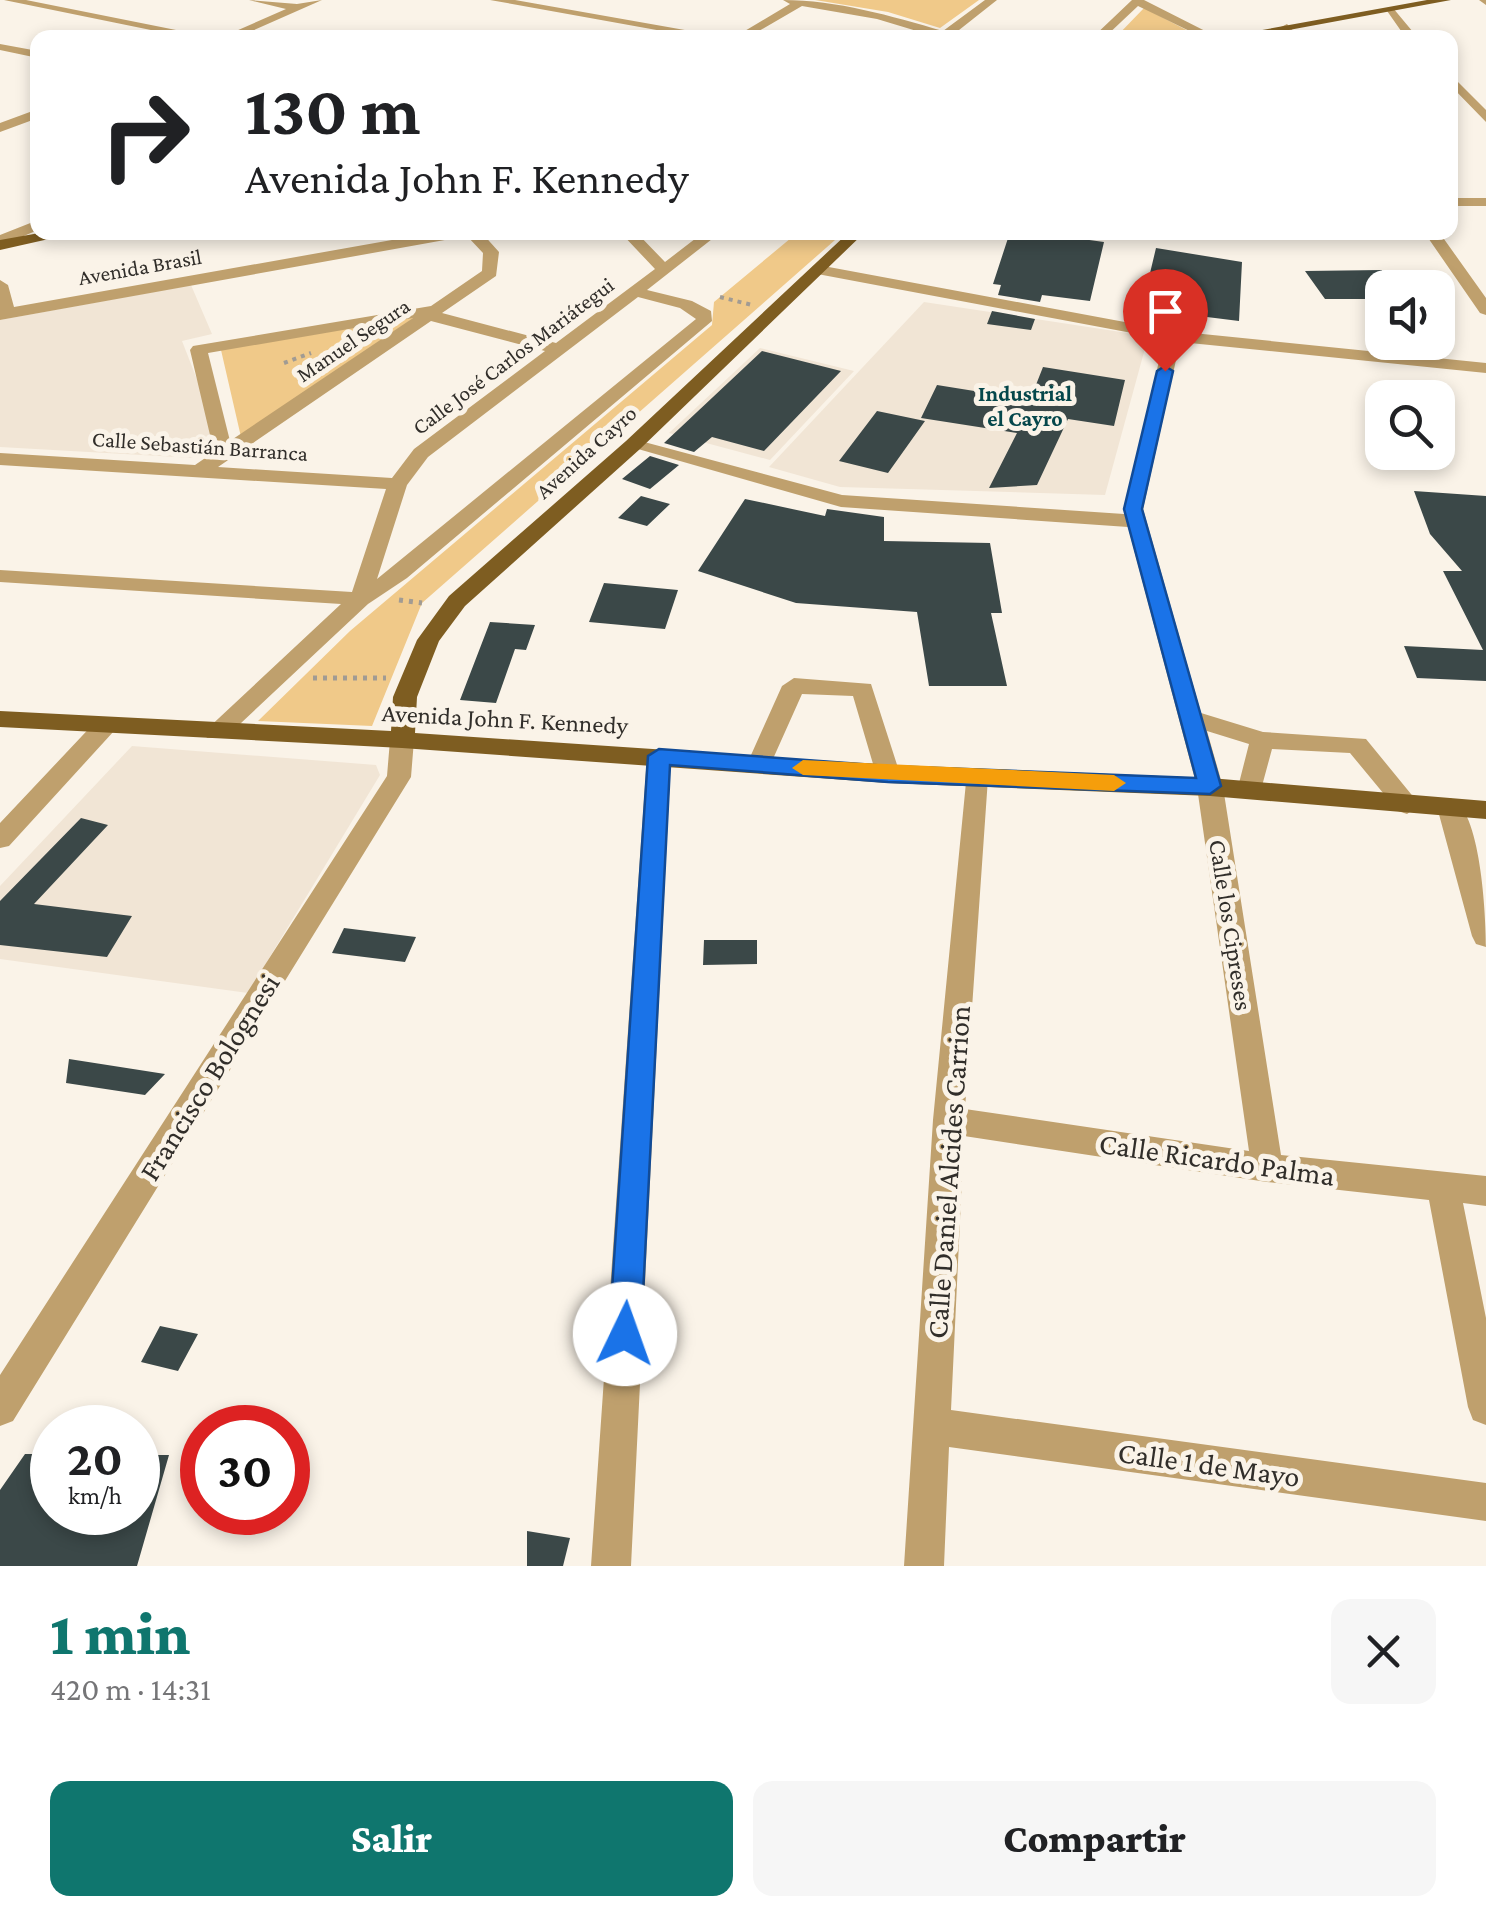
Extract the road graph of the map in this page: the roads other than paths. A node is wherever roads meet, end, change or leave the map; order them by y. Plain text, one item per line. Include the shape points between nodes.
1 (9, 0) edge
2 (254, 0) edge
3 (318, 0) edge
4 (495, 0) edge
5 (992, 0) edge
6 (1139, 0) edge
7 (1446, 0) edge
8 (797, 1) edge
9 (28, 2) edge
10 (515, 2) edge
11 (298, 8) junction
12 (1388, 10) junction
13 (0, 11) edge
14 (171, 30) edge
15 (244, 30) edge
16 (678, 30) edge
17 (751, 30) edge
18 (924, 30) edge
19 (957, 30) edge
20 (1107, 30) edge
21 (1198, 30) edge
22 (1300, 30) edge
23 (1407, 30) edge
24 (0, 47) edge
25 (30, 53) edge
26 (1458, 87) edge
27 (30, 116) edge
28 (1486, 118) edge
29 (0, 128) edge
30 (1458, 202) edge
31 (1486, 202) edge
32 (30, 228) edge
33 (30, 239) edge
34 (420, 240) edge
35 (479, 240) edge
36 (635, 240) edge
37 (703, 240) edge
38 (850, 240) edge
39 (1438, 240) edge
40 (0, 243) edge
41 (664, 270) junction
42 (818, 270) junction
43 (0, 285) edge
44 (636, 292) junction
45 (1486, 310) edge
46 (434, 312) junction
47 (4, 314) edge
48 (1173, 336) junction
49 (558, 349) junction
50 (1486, 368) edge
51 (633, 445) junction
52 (224, 454) junction
53 (0, 459) edge
54 (201, 470) junction
55 (398, 484) junction
56 (1136, 521) junction
57 (0, 576) edge
58 (360, 599) junction
59 (0, 719) edge
60 (1194, 719) junction
61 (106, 725) junction
62 (216, 732) junction
63 (402, 740) junction
64 (1262, 740) junction
65 (659, 756) junction
66 (759, 764) junction
67 (888, 774) junction
68 (976, 778) junction
69 (1210, 786) junction
70 (1250, 790) junction
71 (1407, 805) junction
72 (1450, 808) junction
73 (1486, 810) edge
74 (0, 839) edge
75 (1486, 936) edge
76 (949, 1120) junction
77 (1267, 1168) junction
78 (1443, 1186) junction
79 (1486, 1191) edge
80 (1486, 1407) edge
81 (0, 1408) edge
82 (932, 1426) junction
83 (1486, 1502) edge
84 (611, 1566) edge
85 (924, 1566) edge

1 - 9 street
2 - 11 street
3 - 11 street
4 - 10 street
5 - 19 street
6 - 20 street
6 - 21 street
7 - 12 main road
8 - 17 street
8 - 18 street
9 - 13 street
9 - 14 street
10 - 16 street
11 - 15 street
12 - 22 main road
12 - 23 street
24 - 25 street
26 - 28 street
27 - 29 street
30 - 31 street
32 - 40 street
33 - 40 main road
34 - 47 street, Avenida Brasil
35 - 46 street, Manuel Segura via 490,252 490,273
36 - 41 street
37 - 41 street, Calle José Carlos Mariátegui
38 - 42 main road, Avenida Cayro
39 - 45 street
41 - 44 street, Calle José Carlos Mariátegui
42 - 48 street
42 - 51 main road, Avenida Cayro
43 - 47 street
44 - 49 street, Calle José Carlos Mariátegui
44 - 58 street via 686,304 705,314 704,321 400,574
46 - 49 street
46 - 52 street, Manuel Segura
46 - 52 street via 199,350
48 - 50 street
48 - 56 street, Calle los Cipreses via 1133,509
49 - 55 street, Calle José Carlos Mariátegui via 421,453
51 - 56 street via 840,502
51 - 63 main road, Avenida Cayro via 457,600 428,640 405,697
52 - 54 street, Manuel Segura
53 - 54 street, Calle Sebastián Barranca
54 - 55 street, Calle Sebastián Barranca
55 - 58 street, Calle José Carlos Mariátegui
56 - 60 street, Calle los Cipreses
57 - 58 street
58 - 62 street
59 - 61 main road, Avenida John F. Kennedy
60 - 64 street
60 - 69 street, Calle los Cipreses
61 - 62 main road, Avenida John F. Kennedy
61 - 74 street
62 - 63 main road, Avenida John F. Kennedy
63 - 65 main road, Avenida John F. Kennedy
63 - 81 street, Francisco Bolognesi via 399,777
64 - 70 street
64 - 71 street via 1357,744
65 - 66 main road, Avenida John F. Kennedy
65 - 84 street
66 - 67 main road, Avenida John F. Kennedy
66 - 67 street via 794,686 863,689
67 - 68 main road, Avenida John F. Kennedy
68 - 69 main road, Avenida John F. Kennedy
68 - 76 street, Calle Daniel Alcides Carrion
69 - 70 main road, Avenida John F. Kennedy
69 - 77 street, Calle los Cipreses
70 - 71 main road, Avenida John F. Kennedy
71 - 72 main road, Avenida John F. Kennedy
72 - 73 main road, Avenida John F. Kennedy
72 - 75 street
76 - 77 street, Calle Ricardo Palma
76 - 82 street, Calle Daniel Alcides Carrion
77 - 78 street, Calle Ricardo Palma
78 - 79 street, Calle Ricardo Palma
78 - 80 street
82 - 83 street, Calle 1 de Mayo
82 - 85 street, Calle Daniel Alcides Carrion

